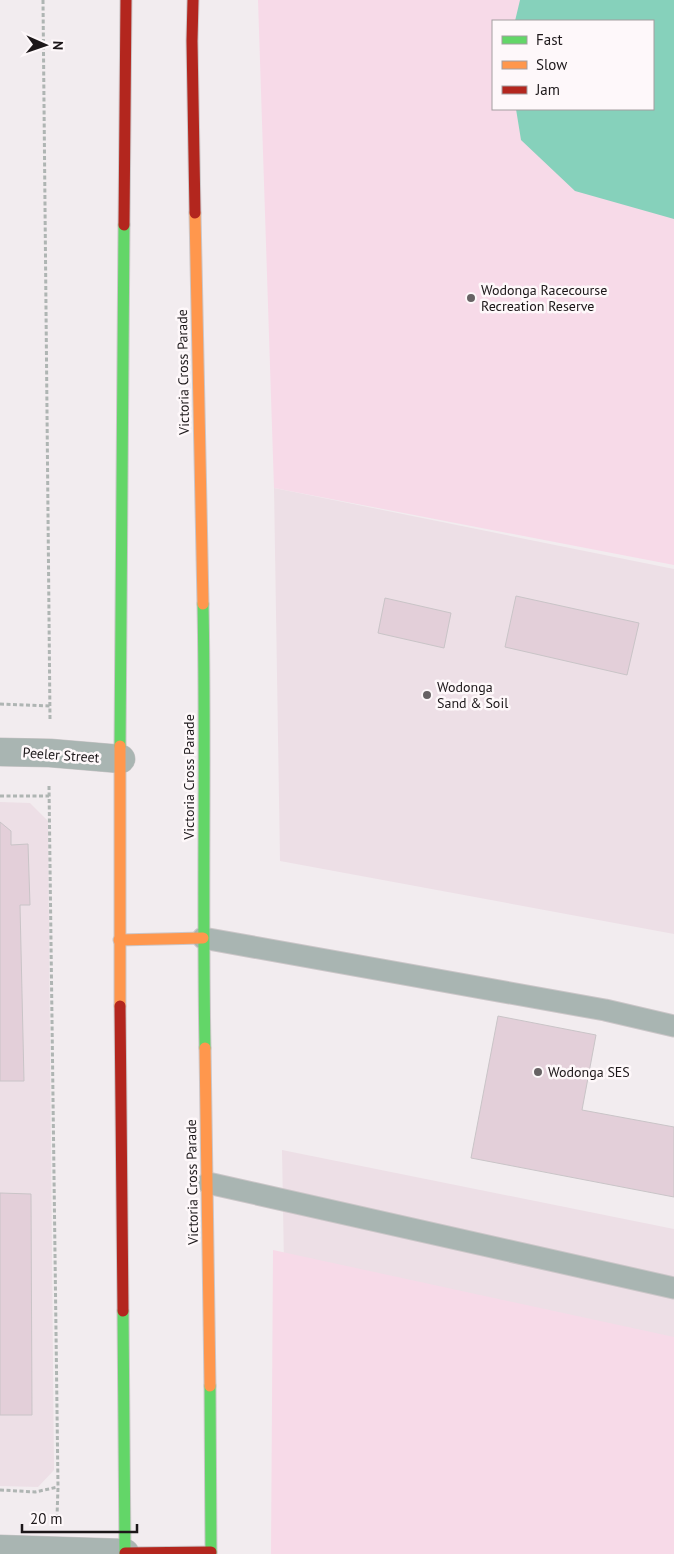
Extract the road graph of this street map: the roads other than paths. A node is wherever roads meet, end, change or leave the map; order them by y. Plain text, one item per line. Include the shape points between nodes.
1 (126, 0) edge
2 (193, 0) edge
3 (0, 752) edge
4 (121, 759) junction
5 (203, 938) junction
6 (119, 940) junction
7 (674, 1026) edge
8 (208, 1183) junction
9 (674, 1288) edge
10 (0, 1548) edge
11 (211, 1553) edge
12 (125, 1554) edge

1 - 4 main road
2 - 5 main road, Victoria Cross Parade via 205,696
3 - 4 street, Peeler Street
4 - 6 main road
5 - 6 main road
5 - 7 lane via 605,1010
5 - 8 main road, Victoria Cross Parade
6 - 12 main road
8 - 9 lane
8 - 11 main road, Victoria Cross Parade
10 - 12 street
11 - 12 main road

